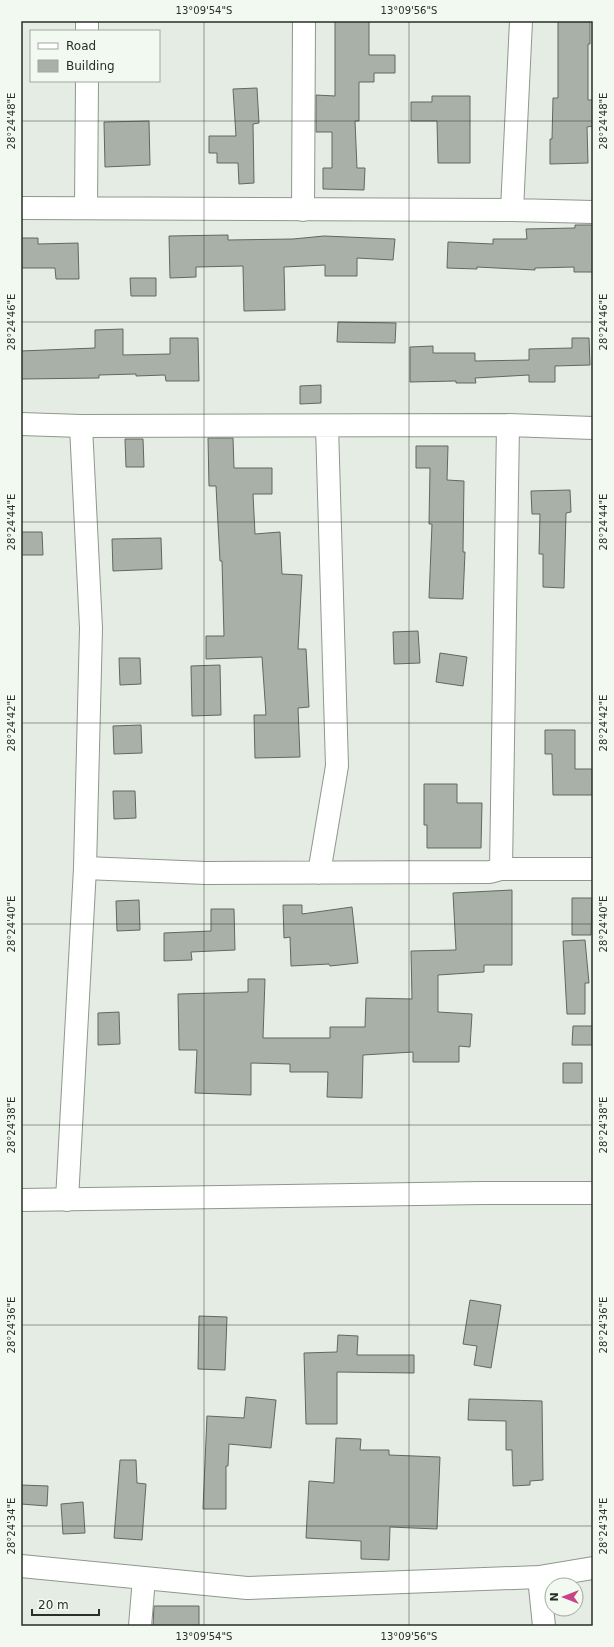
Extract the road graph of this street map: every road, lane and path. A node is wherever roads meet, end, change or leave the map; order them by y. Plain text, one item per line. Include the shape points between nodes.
1 (304, 21) edge
2 (521, 21) edge
3 (87, 82) edge
4 (86, 207) junction
5 (21, 208) edge
6 (303, 210) junction
7 (512, 210) junction
8 (593, 212) edge
9 (21, 424) edge
10 (508, 425) junction
11 (81, 426) junction
12 (327, 426) junction
13 (593, 428) edge
14 (85, 868) junction
15 (501, 869) junction
16 (593, 869) edge
17 (319, 873) junction
18 (593, 1193) edge
19 (21, 1200) edge
20 (67, 1200) junction
21 (21, 1566) edge
22 (593, 1568) edge
23 (539, 1577) junction
24 (144, 1578) junction
25 (140, 1626) edge
26 (544, 1626) edge

1 - 6 street
2 - 7 street
3 - 4 street
4 - 5 street
4 - 6 street
6 - 7 street
7 - 8 street
9 - 11 street
10 - 12 street
10 - 13 street
10 - 15 street
11 - 12 street
11 - 14 street via 91,628
12 - 17 street via 337,766
14 - 17 street via 206,873
14 - 20 street
15 - 16 street
15 - 17 street via 490,872
18 - 20 street
19 - 20 street
21 - 24 street
22 - 23 street
23 - 24 street via 247,1588
23 - 26 street
24 - 25 street

